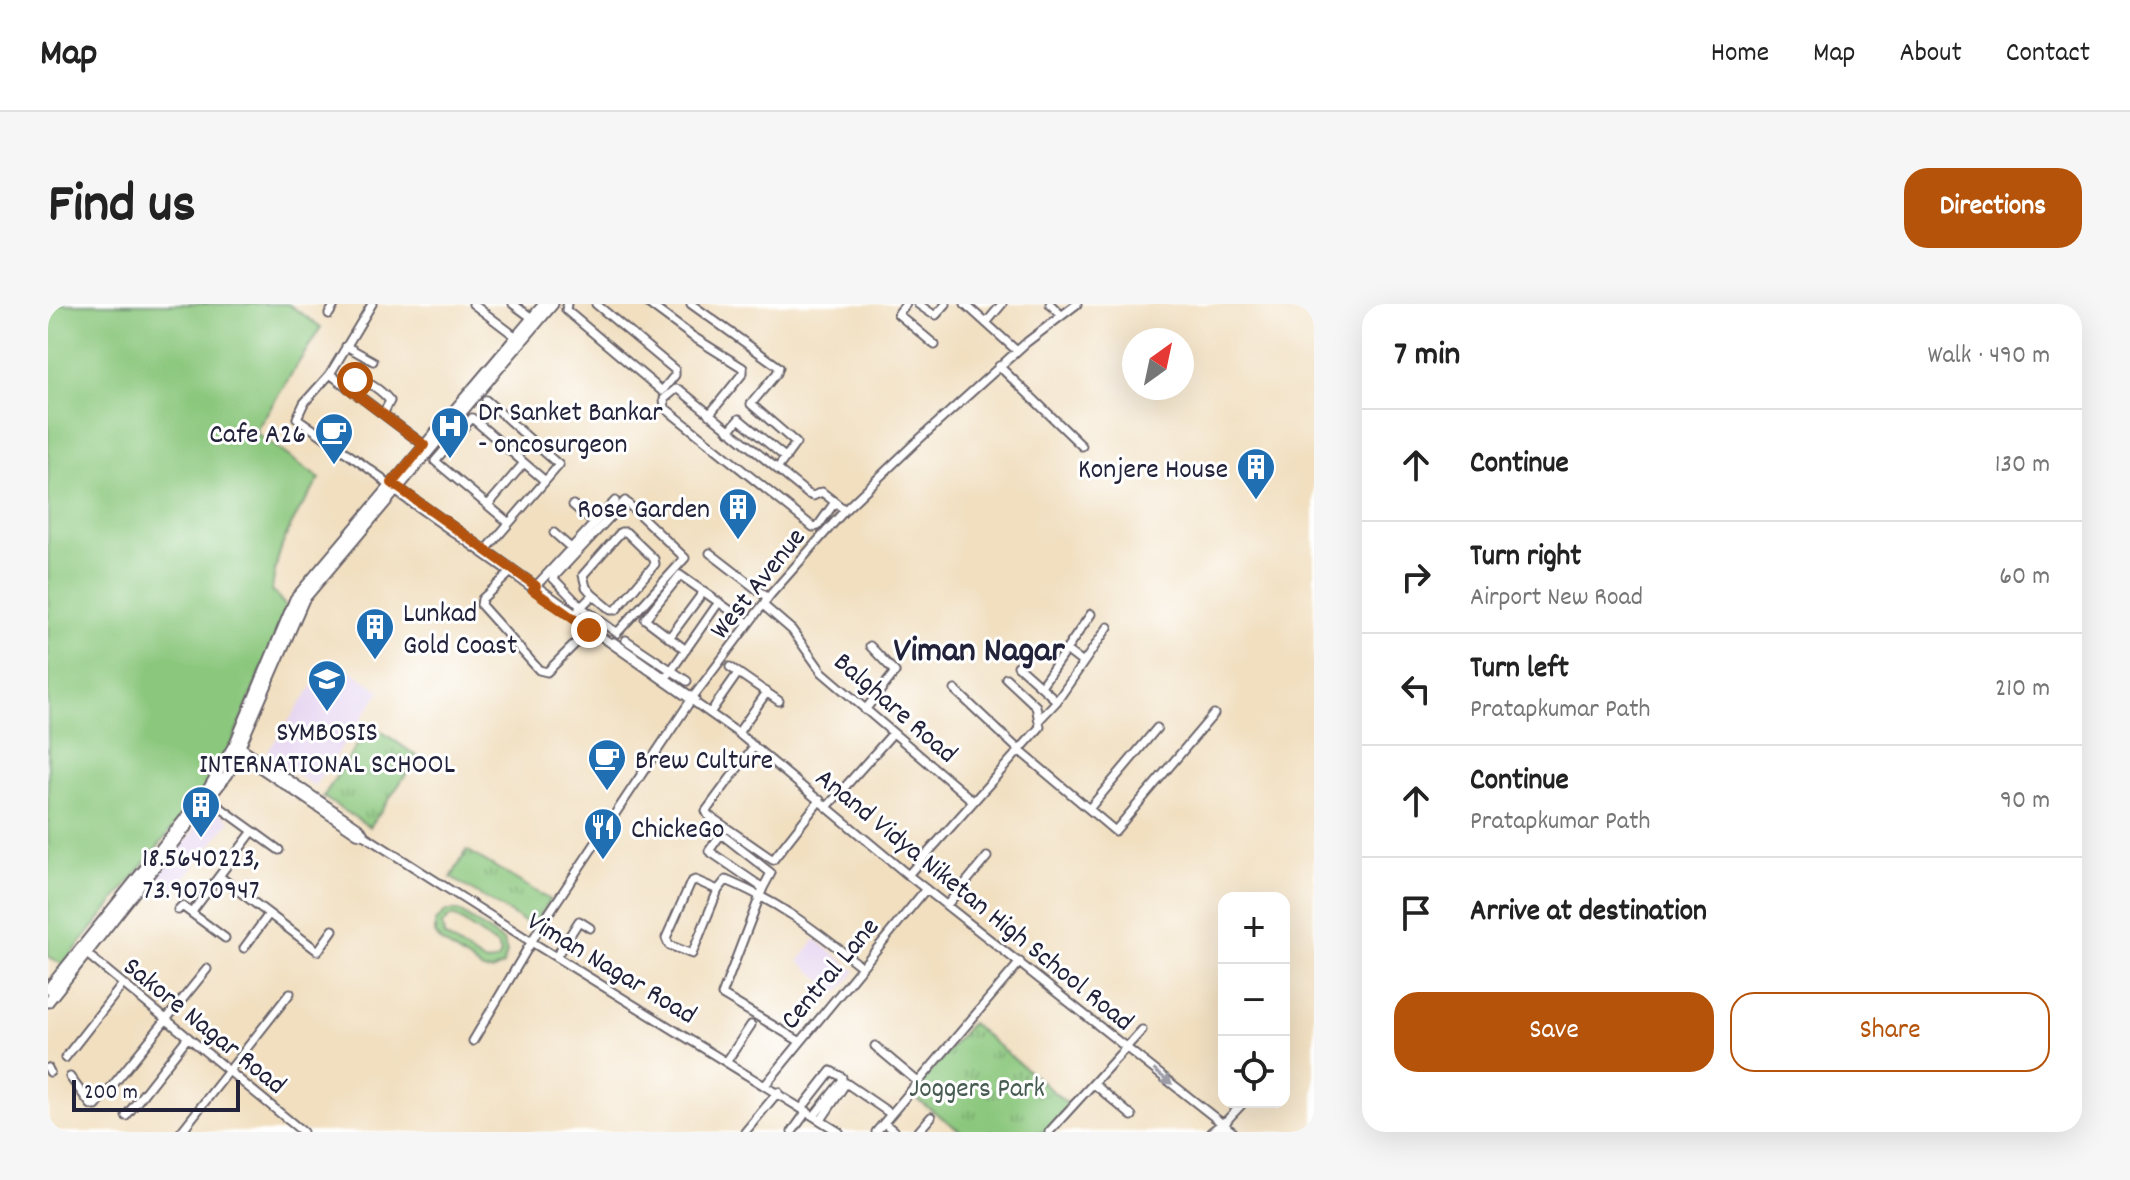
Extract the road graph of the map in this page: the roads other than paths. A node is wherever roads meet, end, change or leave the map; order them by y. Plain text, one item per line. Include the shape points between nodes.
1 (335, 304) edge
2 (372, 304) edge
3 (473, 304) edge
4 (513, 304) edge
5 (544, 304) edge
6 (553, 304) edge
7 (567, 304) edge
8 (596, 304) edge
9 (649, 304) edge
10 (691, 304) edge
11 (918, 304) edge
12 (946, 304) edge
13 (965, 304) edge
14 (1002, 304) edge
15 (1050, 304) edge
16 (1077, 304) edge
17 (903, 305) edge
18 (329, 314) dead end
19 (1061, 315) junction
20 (532, 318) junction
21 (986, 323) junction
22 (515, 336) junction
23 (935, 345) dead end
24 (346, 346) junction
25 (1017, 351) junction
26 (373, 361) dead end
27 (999, 366) junction
28 (330, 374) junction
29 (348, 388) junction
30 (664, 394) junction
31 (486, 400) dead end
32 (751, 404) junction
33 (383, 414) junction
34 (709, 415) junction
35 (739, 419) junction
36 (729, 431) junction
37 (424, 445) junction
38 (1082, 446) dead end
39 (786, 458) junction
40 (524, 463) junction
41 (777, 469) junction
42 (544, 480) junction
43 (393, 487) junction
44 (615, 501) dead end
45 (835, 502) junction
46 (488, 505) junction
47 (573, 505) dead end
48 (845, 510) junction
49 (509, 523) junction
50 (594, 523) junction
51 (554, 533) dead end
52 (472, 543) junction
53 (571, 548) junction
54 (486, 550) junction
55 (710, 553) dead end
56 (510, 573) junction
57 (534, 588) junction
58 (704, 591) junction
59 (593, 595) junction
60 (719, 602) junction
61 (766, 602) junction
62 (581, 607) junction
63 (575, 614) junction
64 (1091, 614) dead end
65 (748, 623) junction
66 (1108, 627) dead end
67 (589, 630) junction
68 (669, 638) junction
69 (626, 640) dead end
70 (612, 643) junction
71 (870, 646) dead end
72 (686, 650) junction
73 (1066, 650) junction
74 (1083, 663) junction
75 (1018, 666) dead end
76 (730, 667) dead end
77 (671, 670) junction
78 (738, 673) junction
79 (666, 678) junction
80 (1006, 678) dead end
81 (687, 681) dead end
82 (1041, 686) junction
83 (955, 690) dead end
84 (767, 692) junction
85 (694, 701) junction
86 (779, 701) dead end
87 (1057, 701) junction
88 (865, 710) junction
89 (710, 713) junction
90 (1214, 714) dead end
91 (1040, 719) junction
92 (1157, 728) dead end
93 (738, 733) junction
94 (893, 733) junction
95 (754, 746) junction
96 (237, 748) junction
97 (1020, 751) junction
98 (210, 800) junction
99 (820, 800) junction
100 (973, 801) junction
101 (827, 807) junction
102 (1089, 809) junction
103 (253, 831) junction
104 (279, 850) dead end
105 (987, 857) dead end
106 (908, 875) junction
107 (219, 876) junction
108 (926, 889) junction
109 (718, 890) junction
110 (762, 891) junction
111 (947, 905) junction
112 (178, 910) dead end
113 (192, 912) junction
114 (269, 914) junction
115 (590, 928) dead end
116 (333, 930) dead end
117 (225, 938) dead end
118 (530, 941) junction
119 (244, 948) dead end
120 (84, 952) junction
121 (556, 957) junction
122 (1020, 962) junction
123 (862, 967) junction
124 (207, 969) dead end
125 (123, 984) junction
126 (48, 989) edge
127 (290, 993) dead end
128 (48, 1002) edge
129 (166, 1019) junction
130 (751, 1025) dead end
131 (1142, 1030) dead end
132 (188, 1037) junction
133 (473, 1041) dead end
134 (799, 1041) junction
135 (875, 1046) dead end
136 (1126, 1047) junction
137 (65, 1058) dead end
138 (727, 1061) junction
139 (229, 1071) junction
140 (70, 1077) dead end
141 (918, 1082) junction
142 (766, 1084) junction
143 (1094, 1084) junction
144 (778, 1092) junction
145 (1240, 1108) edge
146 (811, 1114) junction
147 (891, 1114) junction
148 (126, 1116) dead end
149 (1132, 1116) dead end
150 (931, 1117) dead end
151 (884, 1123) junction
152 (1226, 1127) edge
153 (836, 1131) edge
154 (181, 1132) edge
155 (303, 1132) edge
156 (745, 1132) edge
157 (792, 1132) edge
158 (876, 1132) edge
159 (895, 1132) edge
160 (918, 1132) edge
161 (1050, 1132) edge
162 (1211, 1132) edge

1 - 18 street
2 - 24 street
3 - 22 street
4 - 20 street
5 - 20 main road
6 - 43 main road
7 - 30 street via 566,310
8 - 30 street via 675,370
9 - 34 street via 743,368
10 - 32 street via 779,367
11 - 12 street via 934,314
13 - 21 street
14 - 21 street
15 - 19 street
16 - 19 street, West Avenue
17 - 23 street via 898,314
19 - 25 street, West Avenue
20 - 22 main road
21 - 25 street
22 - 37 main road
24 - 26 street
24 - 28 street
25 - 27 street, West Avenue
27 - 38 street
27 - 48 street, West Avenue
28 - 29 street
28 - 43 street via 297,418
29 - 33 street
29 - 33 street via 358,379 387,397
30 - 34 street via 680,390
30 - 45 street via 665,408 813,527
31 - 42 street via 559,463
32 - 35 street
32 - 39 street via 794,440
33 - 37 street
34 - 36 street
35 - 36 street
35 - 39 street
36 - 41 street
37 - 43 main road
39 - 41 street
40 - 42 street
40 - 46 street
40 - 46 street via 472,418 457,435 435,461
41 - 45 street via 811,496 821,491
42 - 49 street
43 - 52 street
43 - 96 main road via 298,608
44 - 50 street
45 - 48 street
46 - 49 street
47 - 50 street
48 - 61 street, West Avenue
49 - 54 street
50 - 53 street
51 - 53 street
52 - 54 street
52 - 56 street
53 - 57 street
54 - 57 street
55 - 61 street, Balghare Road
56 - 57 street
56 - 67 street via 481,605 539,670 547,672
57 - 63 street
57 - 67 street
58 - 60 street
58 - 68 street
58 - 68 street via 680,575 646,616
59 - 59 street via 583,575 623,531 654,559 616,610
59 - 62 street
60 - 65 street
60 - 72 street
61 - 65 street, West Avenue
61 - 88 street, Balghare Road via 822,672
62 - 62 street via 617,633 685,555 625,501 555,575 554,581
62 - 63 street
63 - 70 street
64 - 73 street
65 - 85 street, West Avenue
66 - 74 street
67 - 70 street
68 - 72 street
69 - 77 street
70 - 79 street
70 - 85 street
71 - 88 street via 895,672
72 - 77 street
73 - 74 street
73 - 82 street
74 - 87 street
75 - 82 street
76 - 78 street
77 - 79 street
77 - 81 street
78 - 84 street
78 - 89 street
79 - 85 street
80 - 91 street via 1036,706
82 - 87 street
83 - 97 street
84 - 86 street
84 - 93 street
85 - 89 street, Anand Vidya Niketan High School Road
85 - 118 street, West Avenue
87 - 91 street
88 - 94 street, Balghare Road
89 - 93 street, Anand Vidya Niketan High School Road
90 - 102 street via 1115,831
91 - 97 street via 1037,732
92 - 102 street
93 - 95 street, Anand Vidya Niketan High School Road
94 - 100 street, Balghare Road
94 - 101 street
95 - 99 street, Anand Vidya Niketan High School Road
95 - 99 street via 708,815 773,860
96 - 98 main road
96 - 118 street, Viman Nagar Road
96 - 120 main road
97 - 100 street
97 - 102 street
98 - 103 street
98 - 120 main road
99 - 101 street, Anand Vidya Niketan High School Road
100 - 106 street
101 - 106 street, Anand Vidya Niketan High School Road
103 - 104 street
103 - 107 street
105 - 111 street
106 - 108 street, Anand Vidya Niketan High School Road
107 - 113 street
107 - 114 street
108 - 111 street, Anand Vidya Niketan High School Road
108 - 123 street, Central Lane
109 - 109 street via 691,882 666,938 669,945 692,954
109 - 110 street via 726,880
110 - 110 street via 770,870 721,834 709,851
110 - 123 street
110 - 134 street via 722,995
111 - 122 street, Anand Vidya Niketan High School Road
112 - 113 street via 182,906
113 - 117 street
114 - 116 street via 318,951
114 - 119 street
115 - 121 street via 579,921
118 - 121 street, Viman Nagar Road
118 - 133 street, West Avenue
120 - 125 street, Sakore Nagar Road
120 - 126 main road
120 - 128 main road
121 - 138 street, Viman Nagar Road
122 - 136 street, Anand Vidya Niketan High School Road
122 - 141 street
123 - 134 street, Central Lane
124 - 129 street
125 - 129 street, Sakore Nagar Road
125 - 137 street
127 - 139 street
129 - 132 street, Sakore Nagar Road
129 - 140 street via 96,1106
130 - 138 street
131 - 136 street
132 - 139 street, Sakore Nagar Road
132 - 148 street
134 - 142 street, Central Lane
135 - 141 street
136 - 143 street
136 -> 152 street, Anand Vidya Niketan High School Road
138 - 142 street, Viman Nagar Road
139 - 154 street
139 - 155 street, Sakore Nagar Road
141 - 147 street
142 - 144 street, Viman Nagar Road
143 - 149 street
143 - 161 street
144 - 146 street, Viman Nagar Road
144 - 156 street
145 - 152 street
146 - 146 street via 842,1081 835,1072 831,1071
146 - 147 street via 846,1083
146 - 153 street, Viman Nagar Road
146 - 157 street
147 - 151 street
150 - 160 street
151 - 158 street
151 - 159 street
152 - 162 street

